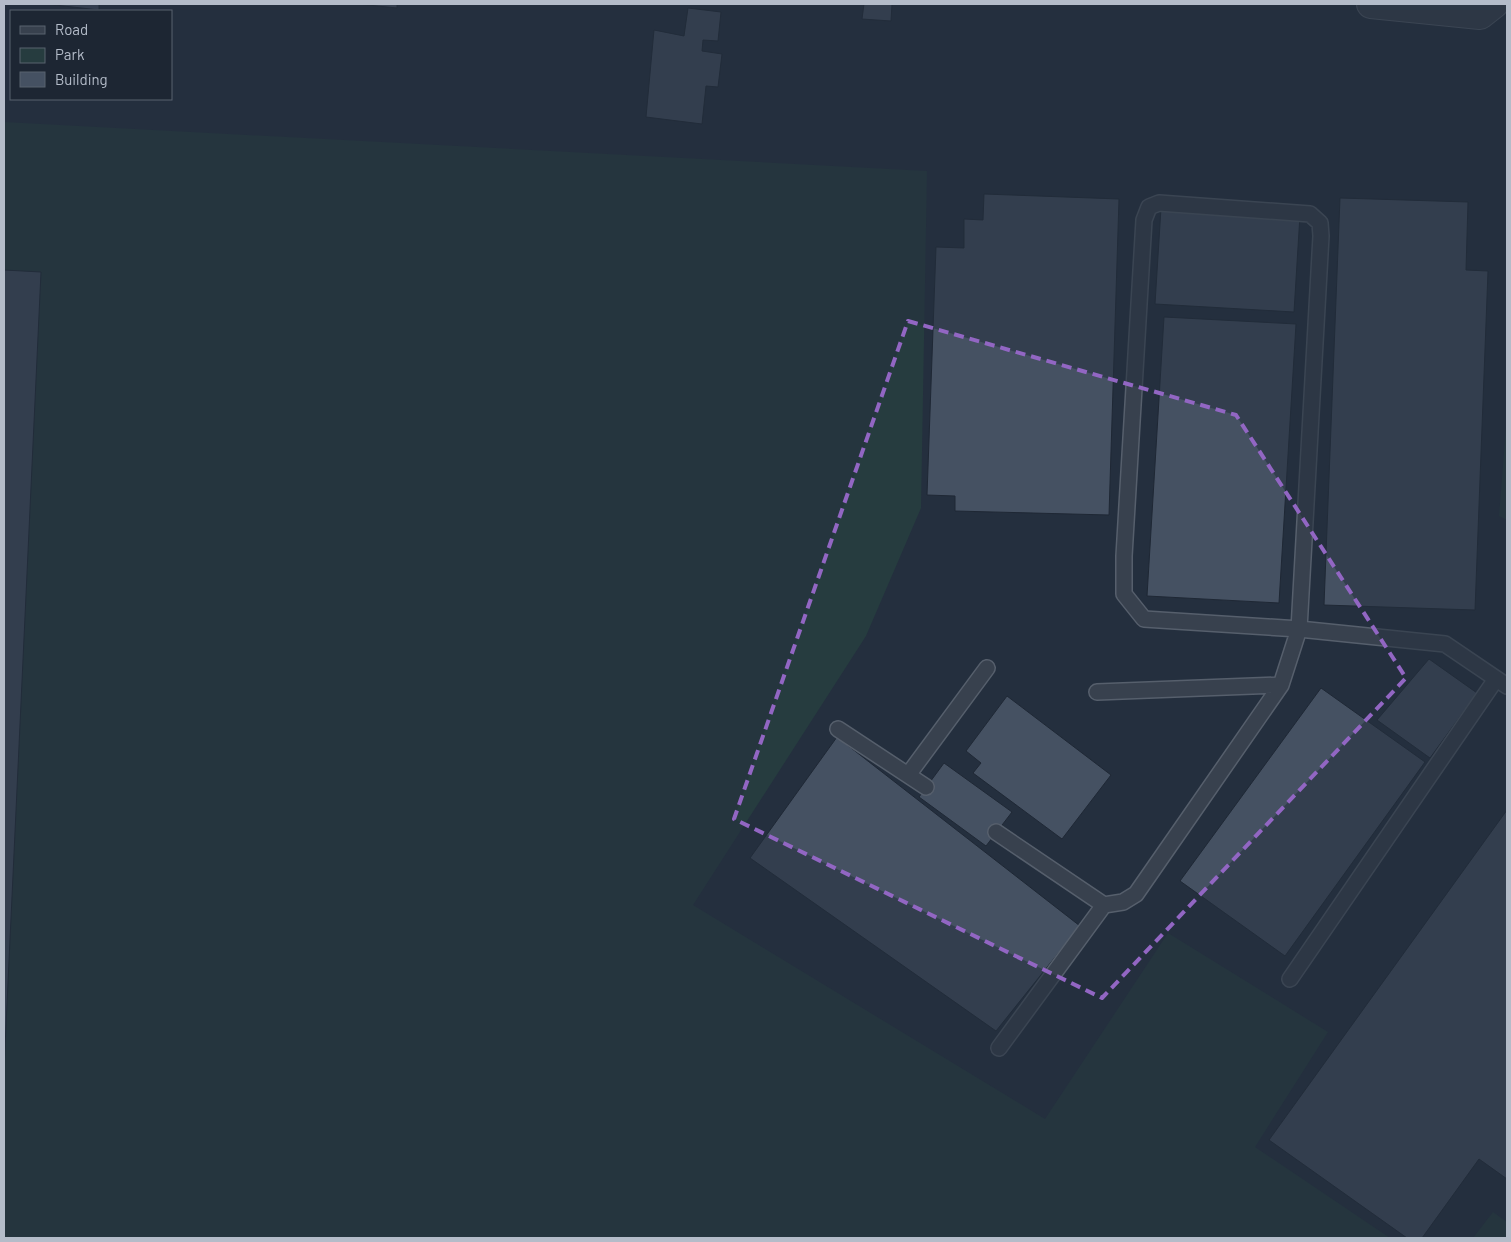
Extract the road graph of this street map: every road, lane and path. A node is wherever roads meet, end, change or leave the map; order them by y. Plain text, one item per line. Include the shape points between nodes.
1 (1371, 4) edge
2 (1487, 10) edge
3 (1299, 629) junction
4 (987, 668) dead end
5 (1502, 683) edge
6 (1281, 685) junction
7 (1097, 692) dead end
8 (838, 729) dead end
9 (908, 775) junction
10 (926, 787) dead end
11 (996, 832) dead end
12 (1104, 905) junction
13 (1290, 979) dead end
14 (999, 1048) dead end

1 - 2 street
3 - 3 lane via 1144,620 1124,594 1144,220 1148,208 1159,202 1310,214 1320,223
3 - 5 lane via 1445,644
3 - 6 lane
4 - 9 lane
5 - 13 lane
6 - 7 lane
6 - 12 lane via 1136,894 1123,902
8 - 9 lane
9 - 10 lane
11 - 12 lane
12 - 14 lane

